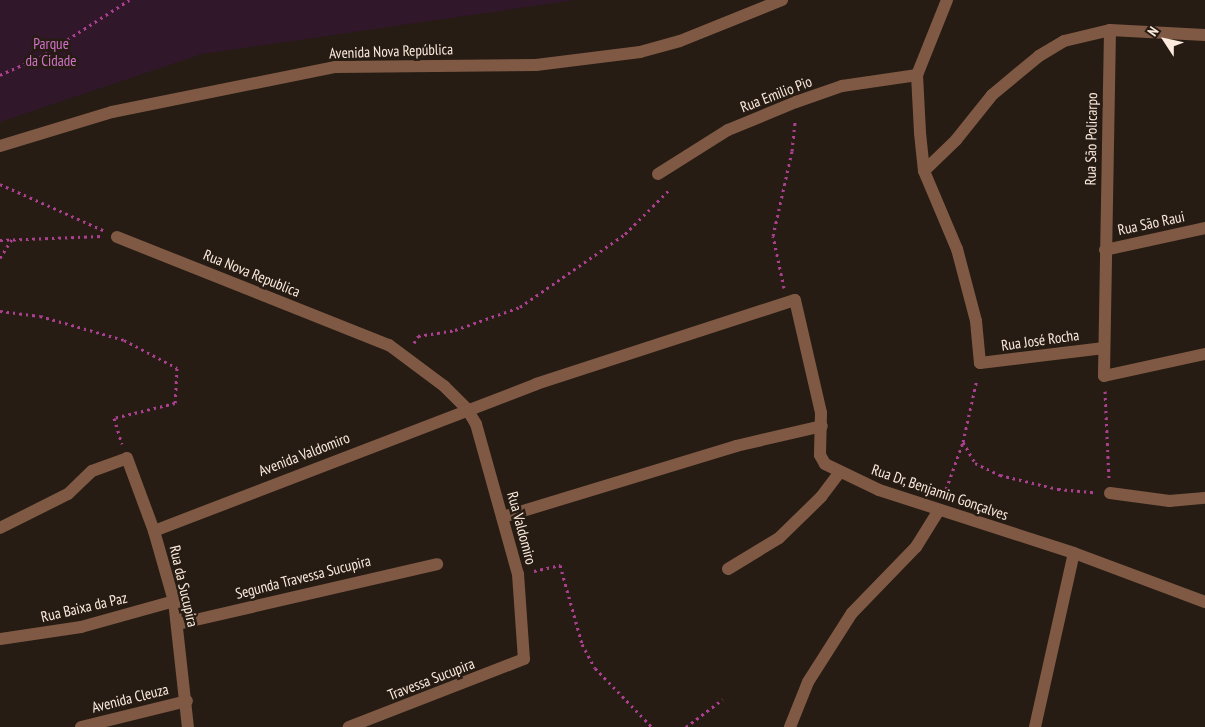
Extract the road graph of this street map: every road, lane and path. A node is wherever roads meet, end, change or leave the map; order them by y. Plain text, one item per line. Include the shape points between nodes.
1 (129, 0) edge
2 (782, 0) edge
3 (947, 0) edge
4 (1110, 30) junction
5 (1205, 35) edge
6 (0, 75) edge
7 (917, 75) junction
8 (796, 102) junction
9 (0, 146) edge
10 (924, 171) junction
11 (658, 174) dead end
12 (0, 184) edge
13 (675, 184) dead end
14 (1205, 228) edge
15 (117, 237) junction
16 (12, 238) junction
17 (0, 240) edge
18 (1105, 250) junction
19 (0, 258) edge
20 (791, 302) junction
21 (0, 311) edge
22 (1104, 348) junction
23 (1205, 354) edge
24 (407, 357) junction
25 (980, 363) junction
26 (1104, 376) junction
27 (467, 409) junction
28 (822, 426) junction
29 (963, 442) junction
30 (127, 458) junction
31 (840, 472) junction
32 (1110, 493) junction
33 (1205, 498) edge
34 (939, 510) junction
35 (503, 516) junction
36 (0, 528) edge
37 (154, 531) junction
38 (1074, 553) junction
39 (437, 564) dead end
40 (728, 569) dead end
41 (518, 574) junction
42 (174, 602) junction
43 (1205, 602) edge
44 (178, 624) junction
45 (0, 640) edge
46 (524, 659) joint
47 (723, 699) dead end
48 (187, 701) junction
49 (81, 727) edge
50 (188, 727) edge
51 (350, 727) edge
52 (652, 727) edge
53 (686, 727) edge
54 (790, 727) edge
55 (1035, 727) edge

1 - 6 path via 40,57
2 - 9 street, Avenida Nova República via 680,41 640,52 536,65 336,67 112,112
3 - 7 street
4 - 5 street
4 - 10 street via 1064,41 1039,56 992,95 956,140
4 - 18 street, Rua São Policarpo
7 - 8 street, Rua Emilio Pio via 842,86
7 - 10 street
8 - 11 street, Rua Emilio Pio via 728,130
8 - 20 path via 792,151 773,236
10 - 25 street via 959,258 976,321
12 - 15 path
13 - 24 path via 625,234 561,281 497,318 456,330 418,336
14 - 18 street, Rua São Raui
15 - 16 path
15 - 24 street, Rua Nova Republica via 365,335
16 - 17 path
16 - 19 path
18 - 22 street, Rua São Policarpo
20 - 27 street, Avenida Valdomiro via 598,363
20 - 28 street, Rua Dr, Benjamin Gonçalves
21 - 30 path via 40,316 124,340 177,368 175,403 114,418
22 - 25 street, Rua José Rocha
22 - 26 street, Rua São Policarpo
23 - 26 street
24 - 27 street, Rua Nova Republica
25 - 29 path
26 - 32 path
27 - 35 street, Rua Valdomiro via 480,435
27 - 37 street, Avenida Valdomiro
28 - 31 street, Rua Dr, Benjamin Gonçalves via 820,455 825,464
28 - 35 street via 736,446
29 - 32 path via 975,463 1007,478 1058,489
29 - 34 path
30 - 36 street via 92,471 68,494
30 - 37 street, Rua da Sucupira
31 - 34 street, Rua Dr, Benjamin Gonçalves via 878,490
31 - 40 street via 821,497 779,538
32 - 33 street via 1169,500
34 - 38 street, Rua Dr, Benjamin Gonçalves
34 - 54 street via 916,547 852,613 808,682
35 - 41 street, Rua Valdomiro
37 - 42 street, Rua da Sucupira
38 - 43 street, Rua Dr, Benjamin Gonçalves
38 - 55 street
39 - 44 street, Segunda Travessa Sucupira
41 - 46 street, Rua Valdomiro
41 - 52 path via 560,564 582,644 594,668
42 - 44 street, Rua da Sucupira
42 - 45 street, Rua Baixa da Paz via 82,627
44 - 48 street, Rua da Sucupira
46 - 51 street, Travessa Sucupira
47 - 53 path
48 - 49 street, Avenida Cleuza
48 - 50 street, Rua da Sucupira

